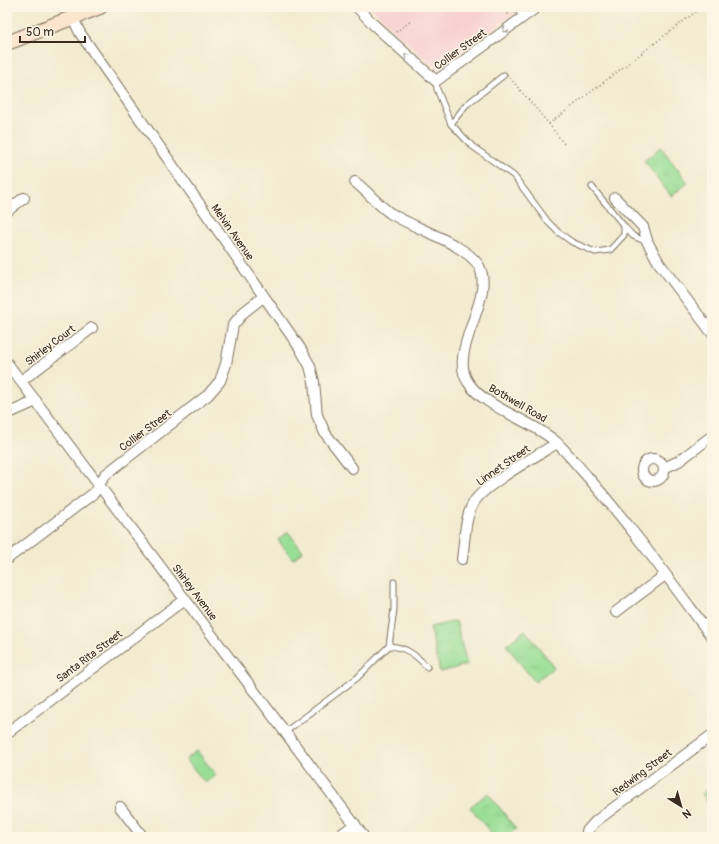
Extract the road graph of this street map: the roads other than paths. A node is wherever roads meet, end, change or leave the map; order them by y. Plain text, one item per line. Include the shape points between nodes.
1 (100, 7) edge
2 (357, 7) edge
3 (514, 7) edge
4 (536, 7) edge
5 (523, 17) junction
6 (73, 18) junction
7 (7, 43) edge
8 (504, 75) road end
9 (436, 81) junction
10 (451, 124) junction
11 (355, 182) dead end
12 (592, 187) dead end
13 (24, 198) dead end
14 (615, 198) dead end
15 (7, 211) edge
16 (624, 226) junction
17 (648, 242) junction
18 (263, 297) junction
19 (92, 328) dead end
20 (712, 333) edge
21 (7, 363) edge
22 (21, 382) junction
23 (36, 401) junction
24 (7, 414) edge
25 (712, 436) edge
26 (557, 442) junction
27 (352, 468) dead end
28 (664, 468) dead end
29 (100, 485) junction
30 (7, 559) edge
31 (462, 559) dead end
32 (665, 575) junction
33 (394, 582) dead end
34 (185, 599) junction
35 (616, 612) dead end
36 (712, 637) edge
37 (389, 646) junction
38 (427, 667) dead end
39 (285, 732) junction
40 (7, 733) edge
41 (712, 734) edge
42 (120, 807) dead end
43 (355, 824) junction
44 (588, 834) edge
45 (143, 837) edge
46 (338, 837) edge
47 (364, 837) edge

1 - 6 main road
9 -> 2 street
3 - 5 lane
4 - 5 street, Collier Street
5 -> 9 street, Collier Street
6 - 7 main road
6 - 18 street, Melvin Avenue via 80,33
8 - 10 lane via 466,105
9 - 10 lane
10 - 16 lane via 472,146 514,176 548,222 572,242 595,252 610,250 624,235
11 - 26 street, Bothwell Road via 390,213 468,254 479,267 484,286 466,345 463,364 467,381 479,395 543,431
12 - 16 lane
13 - 15 street
14 - 17 street via 643,227
16 - 17 lane via 633,236
17 - 20 street via 659,263
18 - 27 street, Melvin Avenue via 310,366 317,415 326,433
18 - 29 street, Collier Street via 233,325 226,364 220,381 208,395 105,476
19 - 22 street, Shirley Court
21 - 22 street, Shirley Avenue
22 - 23 street, Shirley Avenue
23 - 24 street
23 - 29 street, Shirley Avenue
25 - 28 street via 679,461
26 - 31 street, Linnet Street via 487,488 474,501 468,514
26 - 32 street, Bothwell Road via 606,497
29 - 30 street, Collier Street via 94,493
29 - 34 street, Shirley Avenue
32 - 35 street
32 - 36 street, Bothwell Road
33 - 37 lane via 394,609
34 - 39 street, Shirley Avenue
34 - 40 street, Santa Rita Street
37 - 38 lane via 416,655
37 - 39 lane via 357,678
39 - 43 street, Shirley Avenue
41 - 44 street, Redwing Street via 596,821
42 - 45 street
43 - 46 street
43 - 47 street, Shirley Avenue

